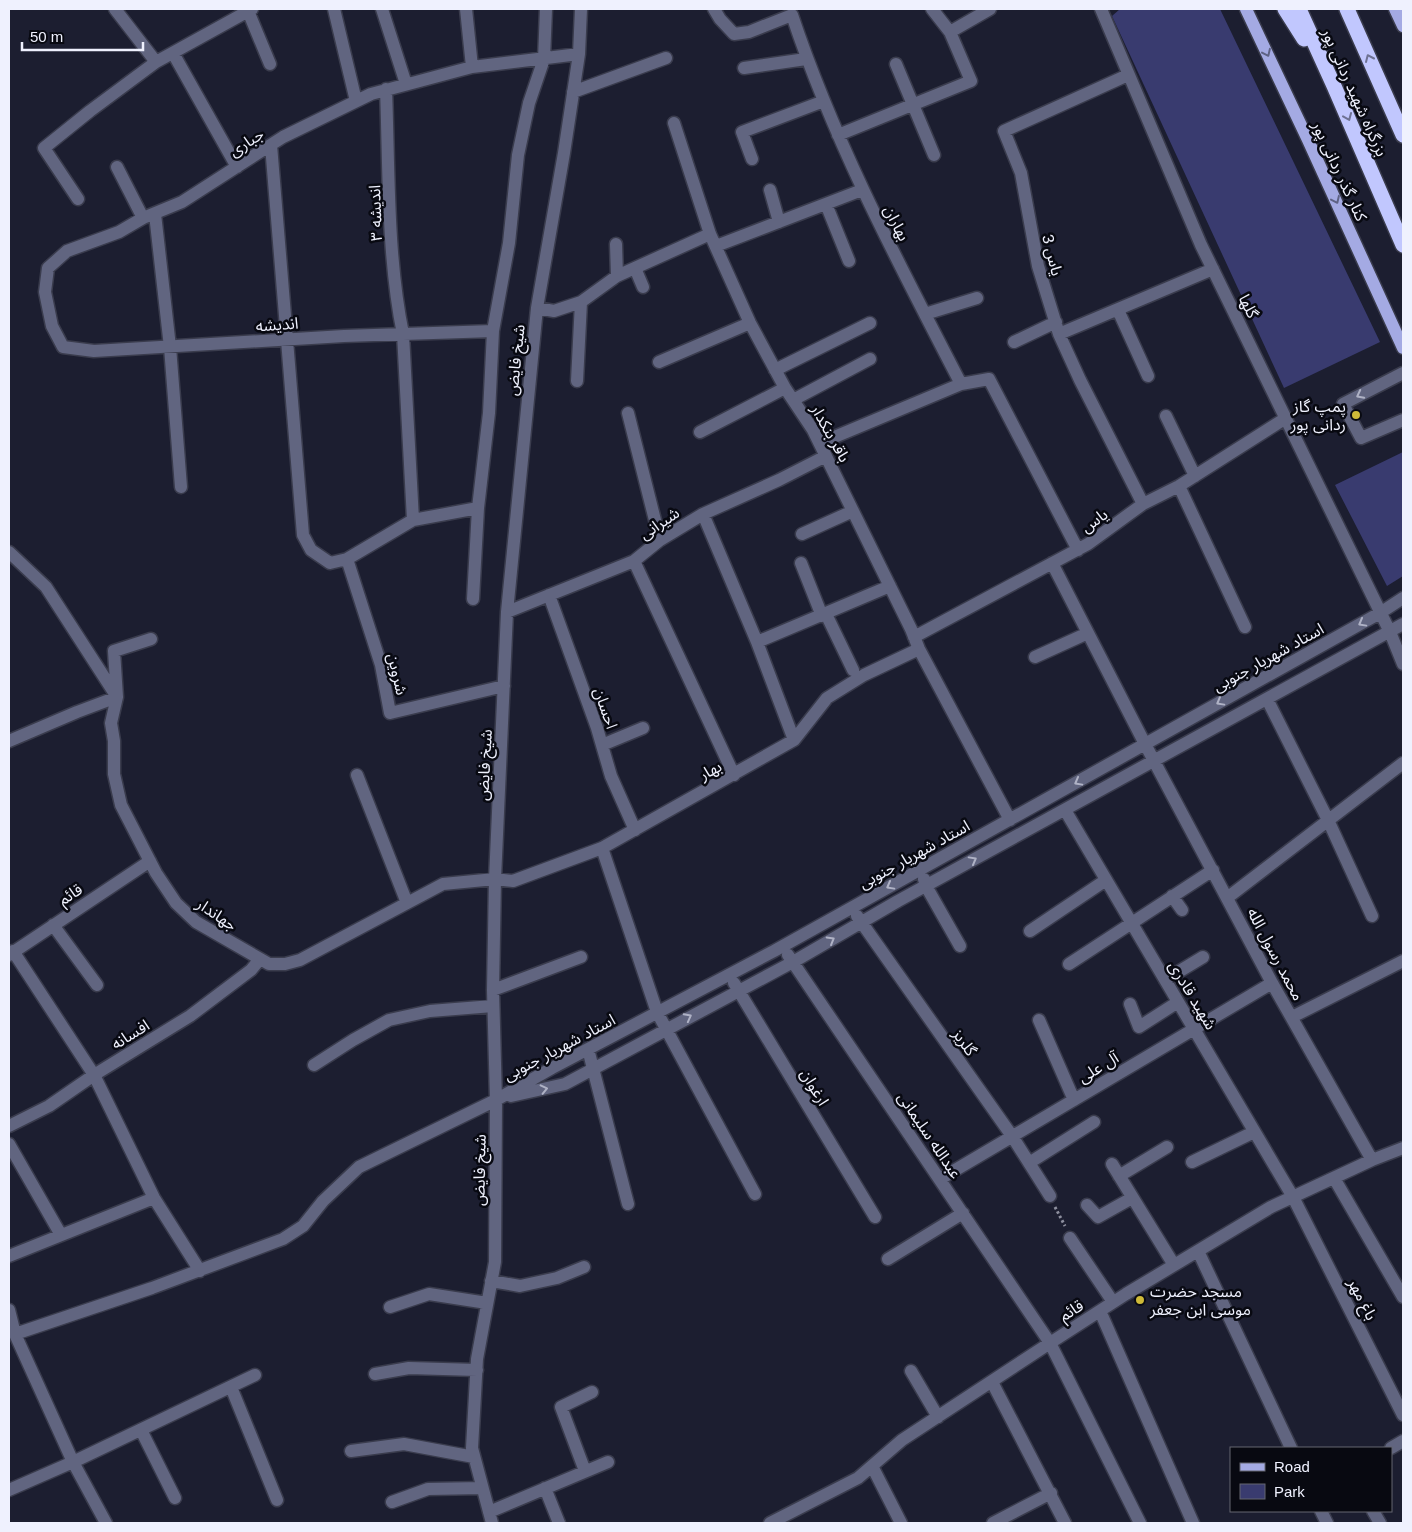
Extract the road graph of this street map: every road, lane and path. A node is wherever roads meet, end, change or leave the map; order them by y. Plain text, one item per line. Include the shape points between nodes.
1 (115, 9) edge
2 (334, 9) edge
3 (382, 9) edge
4 (466, 9) edge
5 (546, 9) edge
6 (581, 9) edge
7 (714, 9) edge
8 (932, 9) edge
9 (990, 9) edge
10 (1101, 9) edge
11 (1246, 9) edge
12 (1285, 9) edge
13 (1299, 9) edge
14 (1346, 9) edge
15 (1395, 9) edge
16 (250, 10) edge
17 (1403, 26) edge
18 (950, 32) junction
19 (173, 53) junction
20 (579, 54) junction
21 (666, 58) dead end
22 (544, 59) junction
23 (806, 59) junction
24 (156, 62) junction
25 (270, 64) dead end
26 (896, 64) dead end
27 (472, 66) junction
28 (744, 68) dead end
29 (1128, 75) junction
30 (406, 84) junction
31 (1334, 86) junction
32 (386, 89) junction
33 (573, 92) junction
34 (356, 101) junction
35 (824, 101) junction
36 (914, 104) junction
37 (674, 123) dead end
38 (838, 135) junction
39 (1403, 135) edge
40 (271, 145) junction
41 (934, 155) dead end
42 (752, 159) dead end
43 (117, 167) dead end
44 (237, 167) junction
45 (770, 190) dead end
46 (862, 190) junction
47 (78, 199) dead end
48 (826, 204) junction
49 (149, 216) junction
50 (779, 222) junction
51 (710, 234) junction
52 (616, 244) dead end
53 (1403, 245) edge
54 (716, 246) junction
55 (849, 261) dead end
56 (635, 268) junction
57 (1213, 269) junction
58 (617, 276) junction
59 (643, 287) dead end
60 (977, 298) dead end
61 (581, 302) junction
62 (537, 308) junction
63 (1118, 310) junction
64 (925, 314) junction
65 (1056, 322) junction
66 (750, 323) junction
67 (870, 323) dead end
68 (492, 331) junction
69 (403, 334) junction
70 (1060, 334) junction
71 (288, 340) junction
72 (1014, 342) dead end
73 (63, 347) joint
74 (170, 347) junction
75 (1403, 348) edge
76 (870, 359) dead end
77 (659, 362) dead end
78 (775, 370) junction
79 (1403, 373) edge
80 (1148, 376) dead end
81 (576, 381) dead end
82 (961, 384) junction
83 (785, 388) junction
84 (793, 400) junction
85 (628, 414) dead end
86 (1166, 416) dead end
87 (1286, 418) junction
88 (1403, 420) edge
89 (700, 432) dead end
90 (820, 443) junction
91 (826, 456) junction
92 (1194, 476) junction
93 (1179, 486) junction
94 (180, 487) dead end
95 (1143, 504) junction
96 (478, 508) junction
97 (853, 511) junction
98 (704, 514) junction
99 (412, 520) junction
100 (802, 534) dead end
101 (660, 540) junction
102 (1078, 550) junction
103 (9, 552) edge
104 (347, 559) junction
105 (634, 561) junction
106 (801, 563) dead end
107 (1052, 563) junction
108 (890, 586) junction
109 (549, 595) junction
110 (1403, 598) edge
111 (472, 599) dead end
112 (507, 612) junction
113 (1380, 613) junction
114 (824, 615) junction
115 (1403, 624) edge
116 (1245, 627) dead end
117 (1390, 632) junction
118 (1088, 633) junction
119 (914, 637) junction
120 (151, 639) dead end
121 (758, 642) junction
122 (919, 650) junction
123 (1035, 657) dead end
124 (1403, 664) edge
125 (853, 670) dead end
126 (504, 686) junction
127 (116, 697) junction
128 (1267, 700) junction
129 (643, 728) dead end
130 (794, 740) junction
131 (9, 741) edge
132 (1145, 744) junction
133 (602, 745) junction
134 (1155, 761) junction
135 (1403, 763) edge
136 (357, 775) dead end
137 (734, 775) junction
138 (1065, 810) junction
139 (1010, 820) junction
140 (1328, 820) junction
141 (635, 830) junction
142 (602, 848) junction
143 (150, 861) junction
144 (921, 869) junction
145 (1213, 870) junction
146 (495, 879) junction
147 (1106, 880) junction
148 (926, 886) junction
149 (1172, 896) junction
150 (1228, 898) junction
151 (407, 903) junction
152 (852, 908) junction
153 (1182, 910) dead end
154 (1372, 916) dead end
155 (861, 923) junction
156 (1131, 923) junction
157 (53, 925) junction
158 (1030, 931) dead end
159 (783, 946) junction
160 (960, 946) dead end
161 (11, 953) edge
162 (581, 957) dead end
163 (1203, 957) dead end
164 (260, 959) junction
165 (1403, 961) edge
166 (793, 962) junction
167 (1069, 964) dead end
168 (729, 975) junction
169 (1164, 980) junction
170 (1272, 983) junction
171 (97, 985) dead end
172 (492, 990) junction
173 (738, 991) junction
174 (1178, 1002) junction
175 (1130, 1004) dead end
176 (493, 1006) junction
177 (657, 1012) junction
178 (1292, 1017) junction
179 (1039, 1020) dead end
180 (665, 1029) junction
181 (1194, 1029) junction
182 (588, 1049) junction
183 (314, 1065) dead end
184 (593, 1069) junction
185 (94, 1076) junction
186 (496, 1100) junction
187 (1074, 1100) junction
188 (1094, 1122) dead end
189 (9, 1126) edge
190 (1254, 1132) junction
191 (1012, 1136) junction
192 (9, 1144) edge
193 (1167, 1147) dead end
194 (1403, 1148) edge
195 (1372, 1160) junction
196 (1192, 1162) dead end
197 (1029, 1163) junction
198 (1112, 1164) dead end
199 (1119, 1176) junction
200 (1334, 1178) junction
201 (940, 1179) junction
202 (755, 1194) dead end
203 (1050, 1196) joint
204 (1293, 1197) junction
205 (154, 1198) junction
206 (1132, 1198) junction
207 (628, 1204) dead end
208 (1087, 1205) dead end
209 (963, 1213) junction
210 (875, 1217) dead end
211 (61, 1235) junction
212 (1070, 1238) joint
213 (1198, 1251) junction
214 (9, 1256) edge
215 (888, 1259) dead end
216 (1174, 1266) junction
217 (584, 1267) dead end
218 (200, 1271) junction
219 (491, 1281) junction
220 (1403, 1297) edge
221 (1114, 1302) junction
222 (487, 1303) junction
223 (390, 1307) dead end
224 (9, 1310) edge
225 (1100, 1311) junction
226 (15, 1334) junction
227 (1050, 1343) junction
228 (477, 1370) junction
229 (911, 1371) dead end
230 (375, 1374) dead end
231 (255, 1375) dead end
232 (992, 1382) junction
233 (231, 1387) junction
234 (592, 1392) dead end
235 (1403, 1415) edge
236 (938, 1417) junction
237 (141, 1430) junction
238 (1403, 1441) edge
239 (1291, 1447) edge
240 (1392, 1447) edge
241 (351, 1451) dead end
242 (474, 1457) junction
243 (73, 1462) junction
244 (608, 1462) dead end
245 (872, 1466) junction
246 (585, 1471) junction
247 (482, 1488) junction
248 (545, 1488) junction
249 (9, 1490) edge
250 (1051, 1494) junction
251 (175, 1498) dead end
252 (277, 1500) dead end
253 (392, 1502) dead end
254 (1374, 1512) edge
255 (490, 1518) edge
256 (106, 1523) edge
257 (558, 1523) edge
258 (770, 1523) edge
259 (901, 1523) edge
260 (993, 1523) edge
261 (1065, 1523) edge
262 (1140, 1523) edge
263 (1193, 1523) edge
264 (1380, 1523) edge

1 - 24 street
2 - 34 street
3 - 30 street
4 - 27 street
5 - 22 street, شیخ فایض
6 - 20 street, شیخ فایض
7 - 23 street, بهاران via 734,34 749,32 792,15
8 - 18 street
9 - 18 street
10 - 29 street, گلها
11 -> 75 main road, کنار گذر ردانی پور
12 - 31 highway
13 - 31 highway, بزرگراه شهید ردانی پور
39 -> 14 highway, بزرگراه شهید ردانی پور
15 - 17 main road
16 - 19 street
16 - 25 street
18 - 36 street via 971,81
19 - 24 street
19 - 44 street
20 - 22 street, جباری
20 - 33 street, شیخ فایض
21 - 33 street
22 - 27 street, جباری
22 - 68 street, شیخ فایض via 529,103 518,155 509,243
23 - 28 street
23 - 35 street, بهاران
24 - 47 street via 44,148
26 - 36 street
27 - 30 street, جباری
29 - 57 street, گلها
29 - 65 street, یاس 3 via 1004,131 1021,173 1038,266
30 - 32 street, جباری
31 -> 53 highway, بزرگراه شهید ردانی پور
32 - 34 street, جباری
32 - 69 street, اندیشه ۳ via 392,251
33 - 62 street, شیخ فایض
34 - 40 street, جباری
35 - 38 street, بهاران
35 - 42 street via 742,132
36 - 38 street
36 - 41 street
37 - 51 street, باقر بنکدار
38 - 46 street, بهاران
40 - 44 street, جباری
40 - 71 street
43 - 49 street
44 - 49 street, جباری via 182,202
45 - 50 street
46 - 48 street
46 - 64 street, بهاران
48 - 50 street
48 - 55 street
49 - 73 street, جباری via 119,232 67,251 48,268 45,292 52,326
49 - 74 street
50 - 54 street
51 - 54 street, باقر بنکدار
51 - 56 street
52 - 58 street
54 - 66 street, باقر بنکدار
56 - 58 street
56 - 59 street
57 - 63 street
57 - 87 street, گلها
58 - 61 street
60 - 64 street
61 - 62 street via 554,311
61 - 81 street
62 - 112 street, شیخ فایض
63 - 70 street
63 - 80 street
64 - 82 street, بهاران
65 - 70 street, یاس 3
65 - 72 street
66 - 77 street
66 - 78 street, باقر بنکدار
67 - 78 street
68 - 69 street, اندیشه
68 - 96 street, شیخ فایض via 489,413
69 - 71 street, اندیشه
69 - 99 street, اندیشه ۳
70 - 95 street, یاس 3
71 - 74 street, اندیشه
71 - 104 street via 304,535 311,550 330,563
73 - 74 street, اندیشه via 94,351
74 - 94 street
76 - 84 street
78 - 83 street, باقر بنکدار
79 -> 88 street via 1343,404 1361,438
82 - 90 street
82 - 102 street via 989,379
83 - 84 street, باقر بنکدار
83 - 89 street
84 - 90 street, باقر بنکدار
85 - 101 street
86 - 92 street
87 - 92 street, یاس
87 - 113 street, گلها
90 - 91 street, باقر بنکدار
91 - 97 street, باقر بنکدار
91 - 98 street, شیرانی
92 - 93 street, یاس
93 - 95 street, یاس
93 - 116 street
95 - 102 street, یاس
96 - 99 street
96 - 111 street, شیخ فایض
97 - 100 street
97 - 108 street, باقر بنکدار
98 - 101 street, شیرانی
98 - 121 street
99 - 104 street
101 - 105 street, شیرانی
102 - 107 street, یاس
103 - 127 street via 46,587
104 - 126 street, شروین via 381,665 390,713
105 - 109 street, شیرانی
105 - 137 street
106 - 114 street
107 - 118 street, محمد رسول الله
107 - 119 street, یاس
108 - 114 street
108 - 119 street, باقر بنکدار
109 - 112 street, شیرانی
109 - 133 street, احسان
110 - 113 street, استاد شهریار جنوبی
112 - 126 street, شیخ فایض
113 - 117 street, گلها
113 -> 132 street, استاد شهریار جنوبی
114 - 121 street
114 - 125 street
115 - 117 street, استاد شهریار جنوبی
117 - 124 street, گلها
117 - 128 street, استاد شهریار جنوبی
118 - 123 street
118 - 132 street, محمد رسول الله
119 - 122 street, باقر بنکدار
120 - 127 street, جهاندار via 114,652
121 - 130 street
122 - 130 street, بهار via 864,675 828,698
122 - 139 street, باقر بنکدار
126 - 146 street, شیخ فایض
127 - 131 street
127 - 143 street, جهاندار via 111,723 114,774 121,805
128 - 134 street, استاد شهریار جنوبی
128 - 140 street
129 - 133 street
130 - 137 street, بهار
132 - 134 street, محمد رسول الله
132 -> 139 street, استاد شهریار جنوبی
133 - 141 street, احسان via 611,776
134 - 138 street, استاد شهریار جنوبی
134 - 145 street, محمد رسول الله
135 - 140 street
136 - 151 street
137 - 141 street, بهار
138 - 147 street, شهید قادری
148 -> 138 street, استاد شهریار جنوبی
139 - 144 street, استاد شهریار جنوبی
140 - 150 street
140 - 154 street
141 - 142 street, بهار
142 - 146 street, بهار via 513,881
142 - 177 street
143 - 157 street, قائم
143 - 164 street, جهاندار via 176,903 196,922
144 - 148 street
144 -> 152 street, استاد شهریار جنوبی
145 - 149 street
145 - 150 street, محمد رسول الله
146 - 151 street, جهاندار via 443,884
146 - 172 street, شیخ فایض
147 - 156 street, شهید قادری
147 - 158 street
148 - 155 street, استاد شهریار جنوبی
148 - 160 street
149 - 153 street
149 - 156 street
150 - 170 street, محمد رسول الله
151 - 164 street, جهاندار via 300,960 269,964
152 - 155 street, گلریز
152 - 159 street, استاد شهریار جنوبی
166 -> 155 street, استاد شهریار جنوبی
155 - 191 street, گلریز
156 - 167 street
156 - 169 street, شهید قادری
157 - 161 street, قائم
157 - 171 street
159 - 166 street, عبدالله سلیمانی
159 - 168 street, استاد شهریار جنوبی
161 - 185 street
162 - 172 street
163 - 169 street
164 - 185 street, افسانه via 251,970 190,1016
165 - 178 street
166 - 173 street, استاد شهریار جنوبی
166 - 201 street, عبدالله سلیمانی
168 - 173 street, ارغوان
168 - 177 street, استاد شهریار جنوبی
169 - 174 street, شهید قادری
170 - 178 street, محمد رسول الله
170 - 181 street, آل علی
172 - 176 street, شیخ فایض
180 -> 173 street, استاد شهریار جنوبی
173 - 210 street, ارغوان
174 - 175 street via 1139,1027
174 - 181 street, شهید قادری
176 - 183 street via 430,1011 389,1020
176 - 186 street, شیخ فایض
177 - 180 street
177 - 182 street, استاد شهریار جنوبی
178 - 195 street, محمد رسول الله
179 - 187 street
180 - 184 street, استاد شهریار جنوبی
180 - 202 street
181 - 187 street, آل علی
181 - 190 street, شهید قادری
182 - 184 street
182 - 186 street, استاد شهریار جنوبی
186 -> 184 street, استاد شهریار جنوبی via 565,1084
184 - 207 street
185 - 189 street, افسانه via 49,1106
185 - 205 street
186 - 218 street via 359,1167 323,1201 303,1226 283,1238
186 - 219 street, شیخ فایض via 495,1262
187 - 191 street, آل علی
188 - 197 street
190 - 196 street
190 - 204 street, شهید قادری
191 - 197 street, گلریز
191 - 201 street, آل علی
192 - 211 street
193 - 199 street
194 - 195 street, قائم
195 - 200 street, قائم
197 - 203 street, گلریز
198 - 199 street
199 - 206 street
200 - 204 street, قائم
200 - 220 street
201 - 209 street, عبدالله سلیمانی
203 - 212 path
204 - 213 street, قائم
204 - 235 street, باغ مهر
205 - 211 street
205 - 218 street
206 - 208 street via 1098,1217
206 - 216 street
209 - 215 street
209 - 227 street, عبدالله سلیمانی
211 - 214 street
212 - 221 street
213 - 216 street, قائم
213 - 239 street
216 - 221 street, قائم
217 - 219 street via 556,1278 520,1286
218 - 226 street
219 - 222 street, شیخ فایض
221 - 225 street, قائم
222 - 223 street via 429,1294
222 - 228 street, شیخ فایض
224 - 226 street
225 - 227 street, قائم
225 - 263 street
226 - 243 street
227 - 232 street, قائم
227 - 262 street, عبدالله سلیمانی
228 - 230 street via 409,1368
228 - 242 street, شیخ فایض
229 - 236 street
231 - 233 street
232 - 236 street, قائم
232 - 250 street
233 - 237 street
233 - 252 street
234 - 246 street via 561,1407
236 - 245 street, قائم via 902,1440
237 - 243 street
237 - 251 street
238 - 240 street
241 - 242 street via 404,1444
242 - 247 street, شیخ فایض
243 - 249 street
243 - 256 street
244 - 246 street
245 - 258 street, قائم via 858,1478
245 - 259 street
246 - 248 street
247 - 253 street via 428,1489
247 - 255 street, شیخ فایض
248 - 255 street
248 - 257 street
250 - 260 street
250 - 261 street
254 - 264 street

